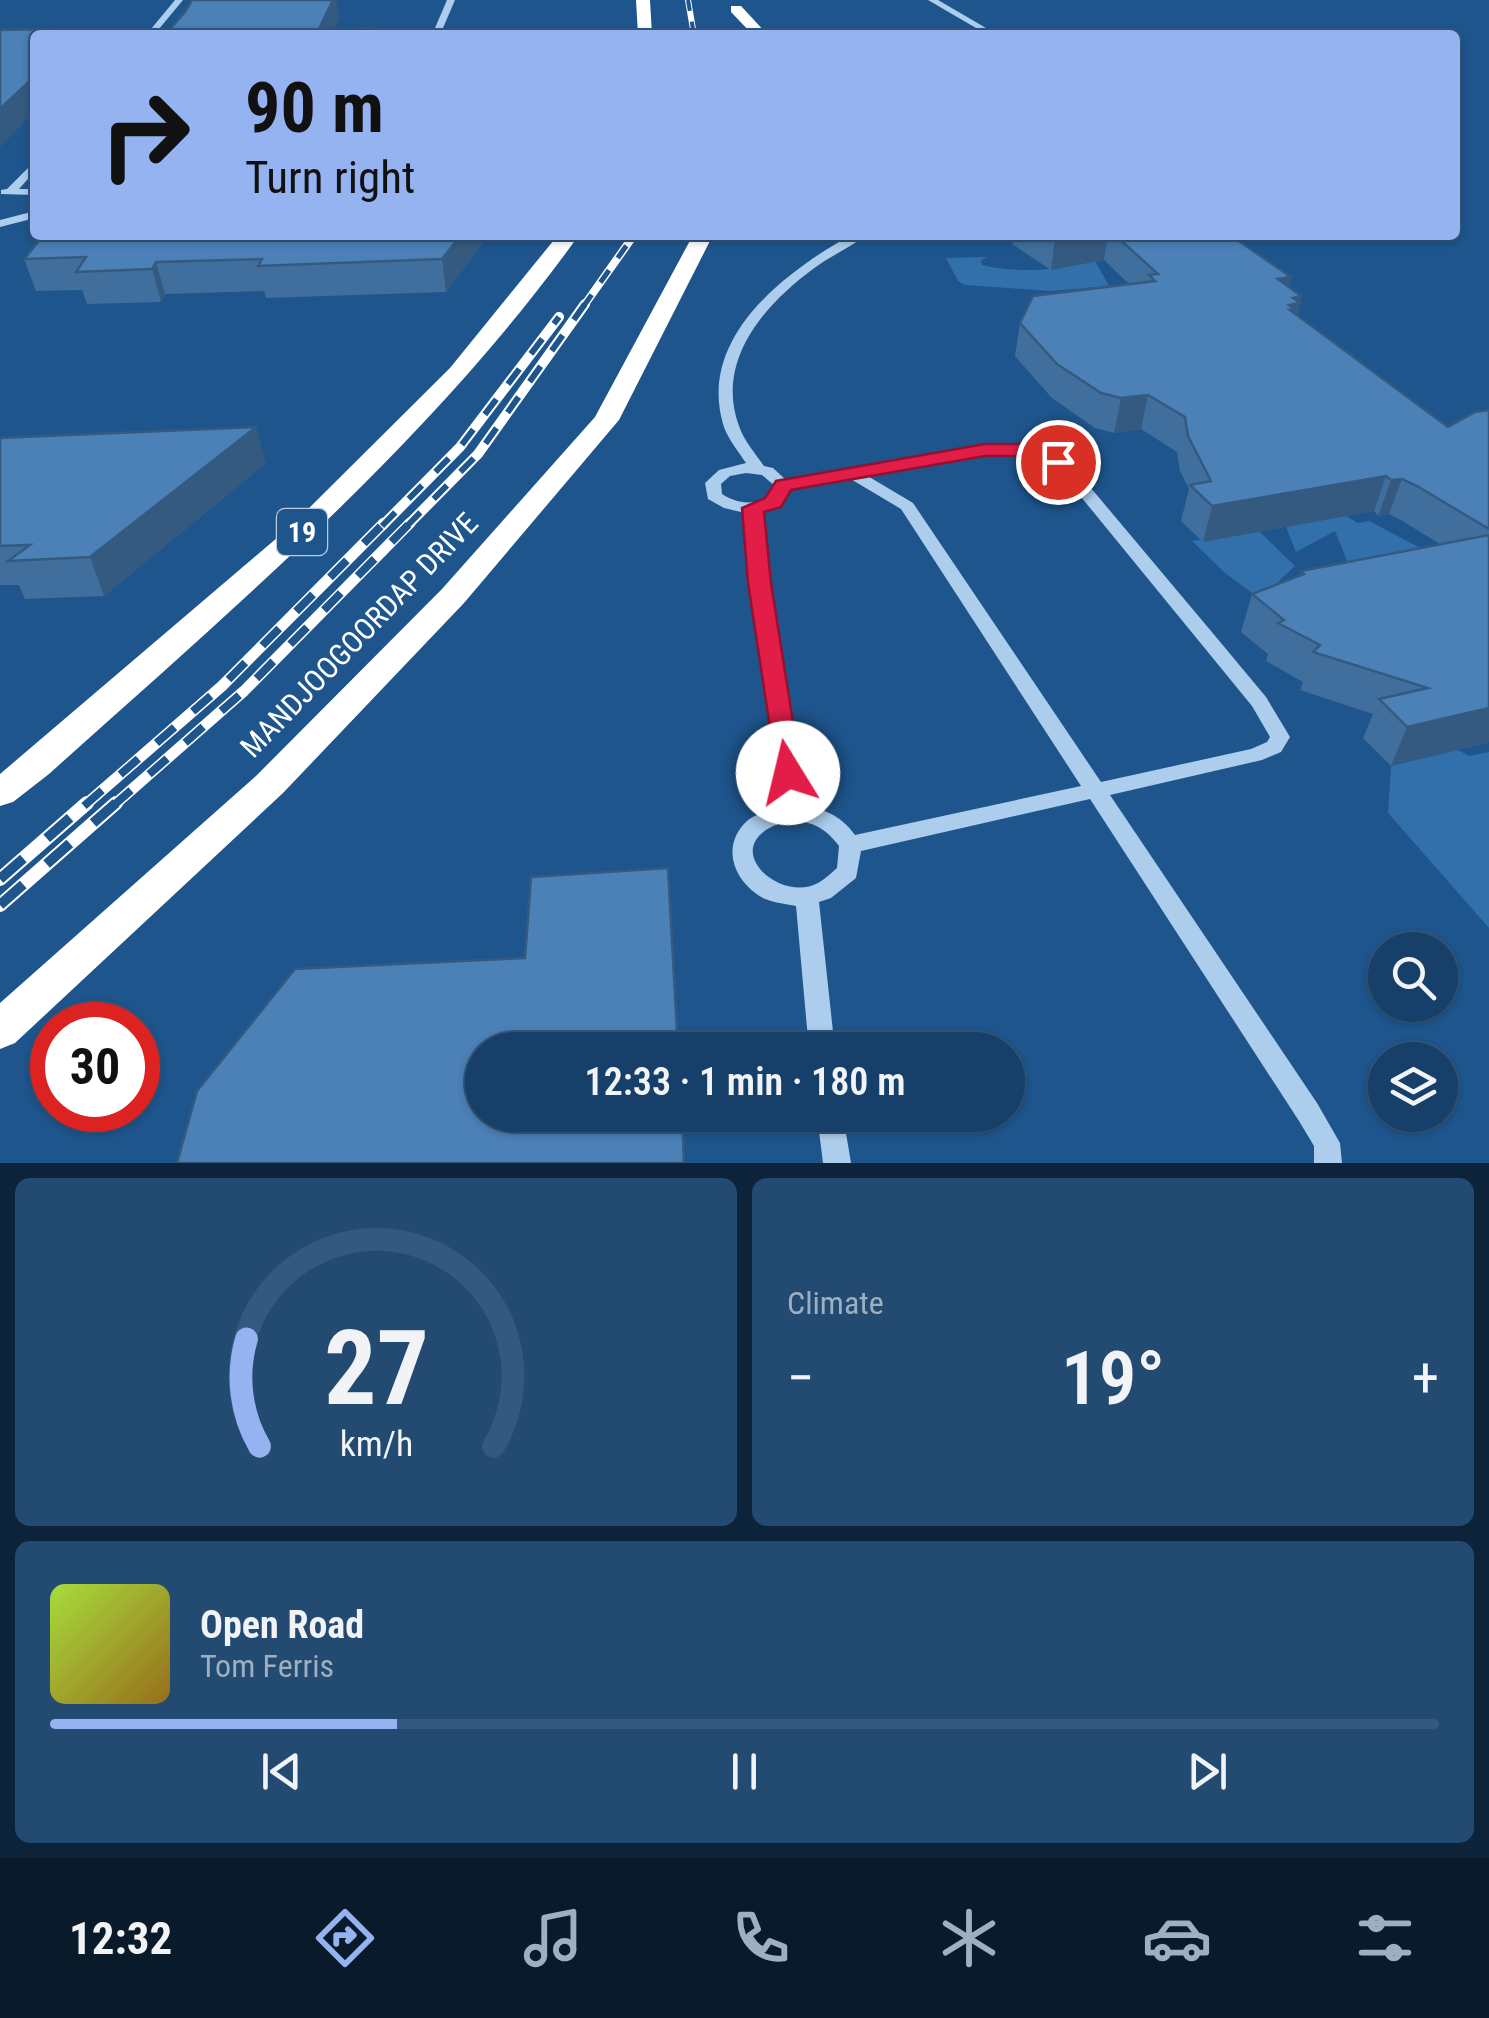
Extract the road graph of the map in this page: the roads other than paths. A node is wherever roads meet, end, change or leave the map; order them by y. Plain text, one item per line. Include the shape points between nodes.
1 (179, 0) edge
2 (452, 0) edge
3 (643, 0) edge
4 (932, 0) edge
5 (734, 5) edge
6 (947, 10) junction
7 (154, 30) edge
8 (438, 30) edge
9 (645, 30) edge
10 (741, 30) edge
11 (756, 30) edge
12 (962, 30) edge
13 (985, 30) edge
14 (30, 169) edge
15 (6, 192) edge
16 (30, 215) edge
17 (0, 224) edge
18 (565, 240) edge
19 (699, 240) edge
20 (851, 240) edge
21 (758, 469) junction
22 (851, 472) junction
23 (784, 485) junction
24 (753, 508) junction
25 (1093, 791) junction
26 (0, 793) edge
27 (786, 812) junction
28 (850, 845) junction
29 (807, 898) junction
30 (0, 1030) edge
31 (820, 1032) edge
32 (832, 1132) edge
33 (837, 1163) edge
34 (1328, 1163) edge

1 - 7 street
2 - 8 street
3 - 9 highway
4 - 6 street
5 - 10 highway
5 - 11 highway
6 - 12 street
6 - 13 street
14 - 15 street
16 - 17 street
18 - 26 highway, 19 via 459,373 301,532
19 - 30 highway, MANDJOOGOORDAP DRIVE via 606,420 453,596 270,784
20 - 21 street via 780,286 736,353 727,410
21 - 23 street
21 - 24 street via 735,470 713,484 721,502
22 - 23 street
22 - 25 street via 907,506
22 - 25 street via 985,450 1046,454 1182,607 1280,737 1274,747 1254,754
23 - 24 street via 773,503
24 - 27 street via 788,773
25 - 28 street
25 - 34 street via 1308,1112 1327,1143
27 - 28 street via 833,823
27 - 29 street via 746,834 741,860 757,885
28 - 29 street via 848,872
29 - 31 street
32 - 33 street

